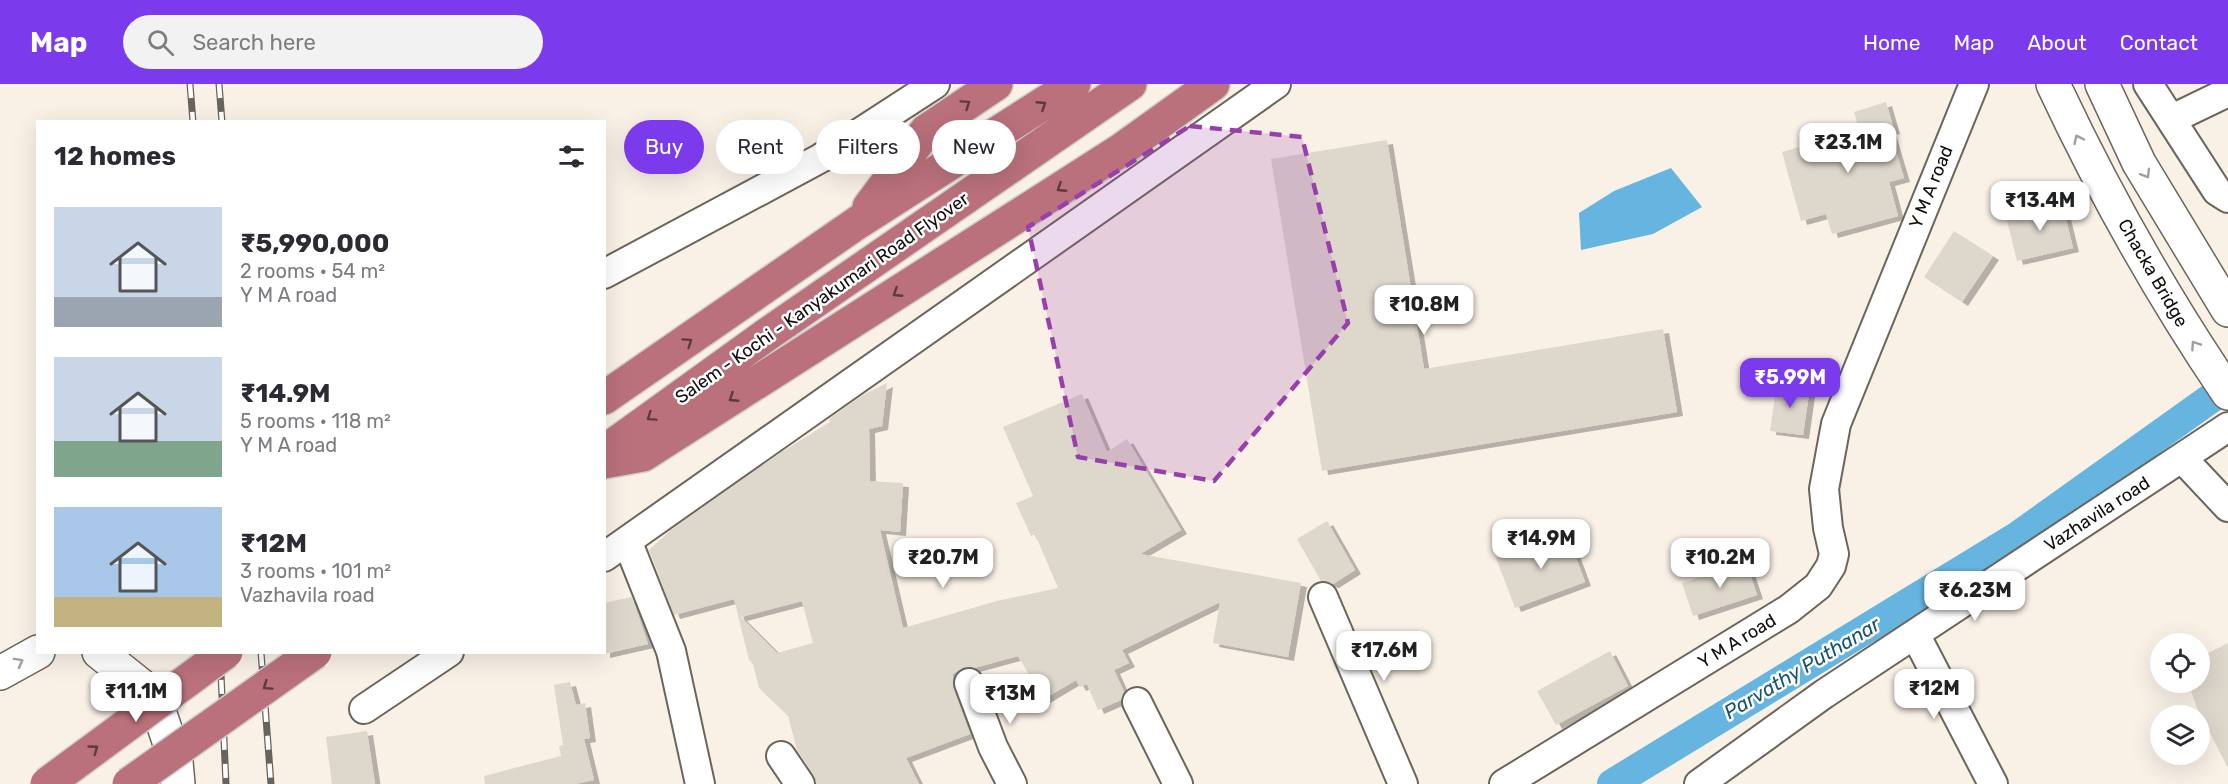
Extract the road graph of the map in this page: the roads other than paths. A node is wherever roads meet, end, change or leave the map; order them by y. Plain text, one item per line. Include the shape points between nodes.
1 (935, 84) edge
2 (996, 84) edge
3 (1074, 84) edge
4 (1130, 84) edge
5 (1214, 84) edge
6 (1276, 84) edge
7 (1974, 84) edge
8 (2053, 84) edge
9 (2102, 84) edge
10 (2148, 84) edge
11 (2228, 92) edge
12 (2172, 119) junction
13 (2228, 198) edge
14 (857, 223) junction
15 (606, 273) edge
16 (2228, 310) edge
17 (2228, 393) edge
18 (606, 397) edge
19 (2228, 427) edge
20 (606, 451) edge
21 (2182, 458) junction
22 (606, 462) edge
23 (2228, 507) edge
24 (616, 550) edge
25 (1323, 597) dead end
26 (1915, 634) junction
27 (36, 653) edge
28 (102, 654) edge
29 (223, 654) edge
30 (312, 654) edge
31 (446, 654) edge
32 (0, 673) edge
33 (969, 683) dead end
34 (1137, 702) dead end
35 (364, 709) dead end
36 (781, 756) dead end
37 (47, 784) edge
38 (129, 784) edge
39 (178, 784) edge
40 (700, 784) edge
41 (800, 784) edge
42 (1012, 784) edge
43 (1178, 784) edge
44 (1402, 784) edge
45 (1504, 784) edge
46 (1699, 784) edge
47 (1993, 784) edge

1 - 15 street via 821,158
14 -> 2 highway via 926,131
14 -> 3 highway, Salem - Kochi - Kanyakumari Road Flyover
4 -> 20 highway, Salem - Kochi - Kanyakumari Road Flyover
5 -> 22 highway via 1120,150 643,455
6 - 24 street
7 - 45 street, Y M A road via 1836,424 1824,489 1834,554 1832,566 1818,586 1789,609
17 -> 8 main road, Chacka Bridge via 2183,327 2096,176
9 -> 16 main road via 2139,163
10 - 12 street
11 - 12 street
12 - 13 street via 2217,191
18 -> 14 highway, Salem - Kochi - Kanyakumari Road Flyover
19 - 21 street, Vazhavila road
21 - 23 street
21 - 26 street, Vazhavila road
24 - 40 street via 671,651
25 - 44 street
26 - 46 street, Vazhavila road
26 - 47 street
32 -> 27 main road
28 - 39 main road via 154,696 176,762
37 -> 29 highway, bridge
30 -> 38 highway, bridge
31 - 35 street
33 - 42 street
34 - 43 street
36 - 41 street

